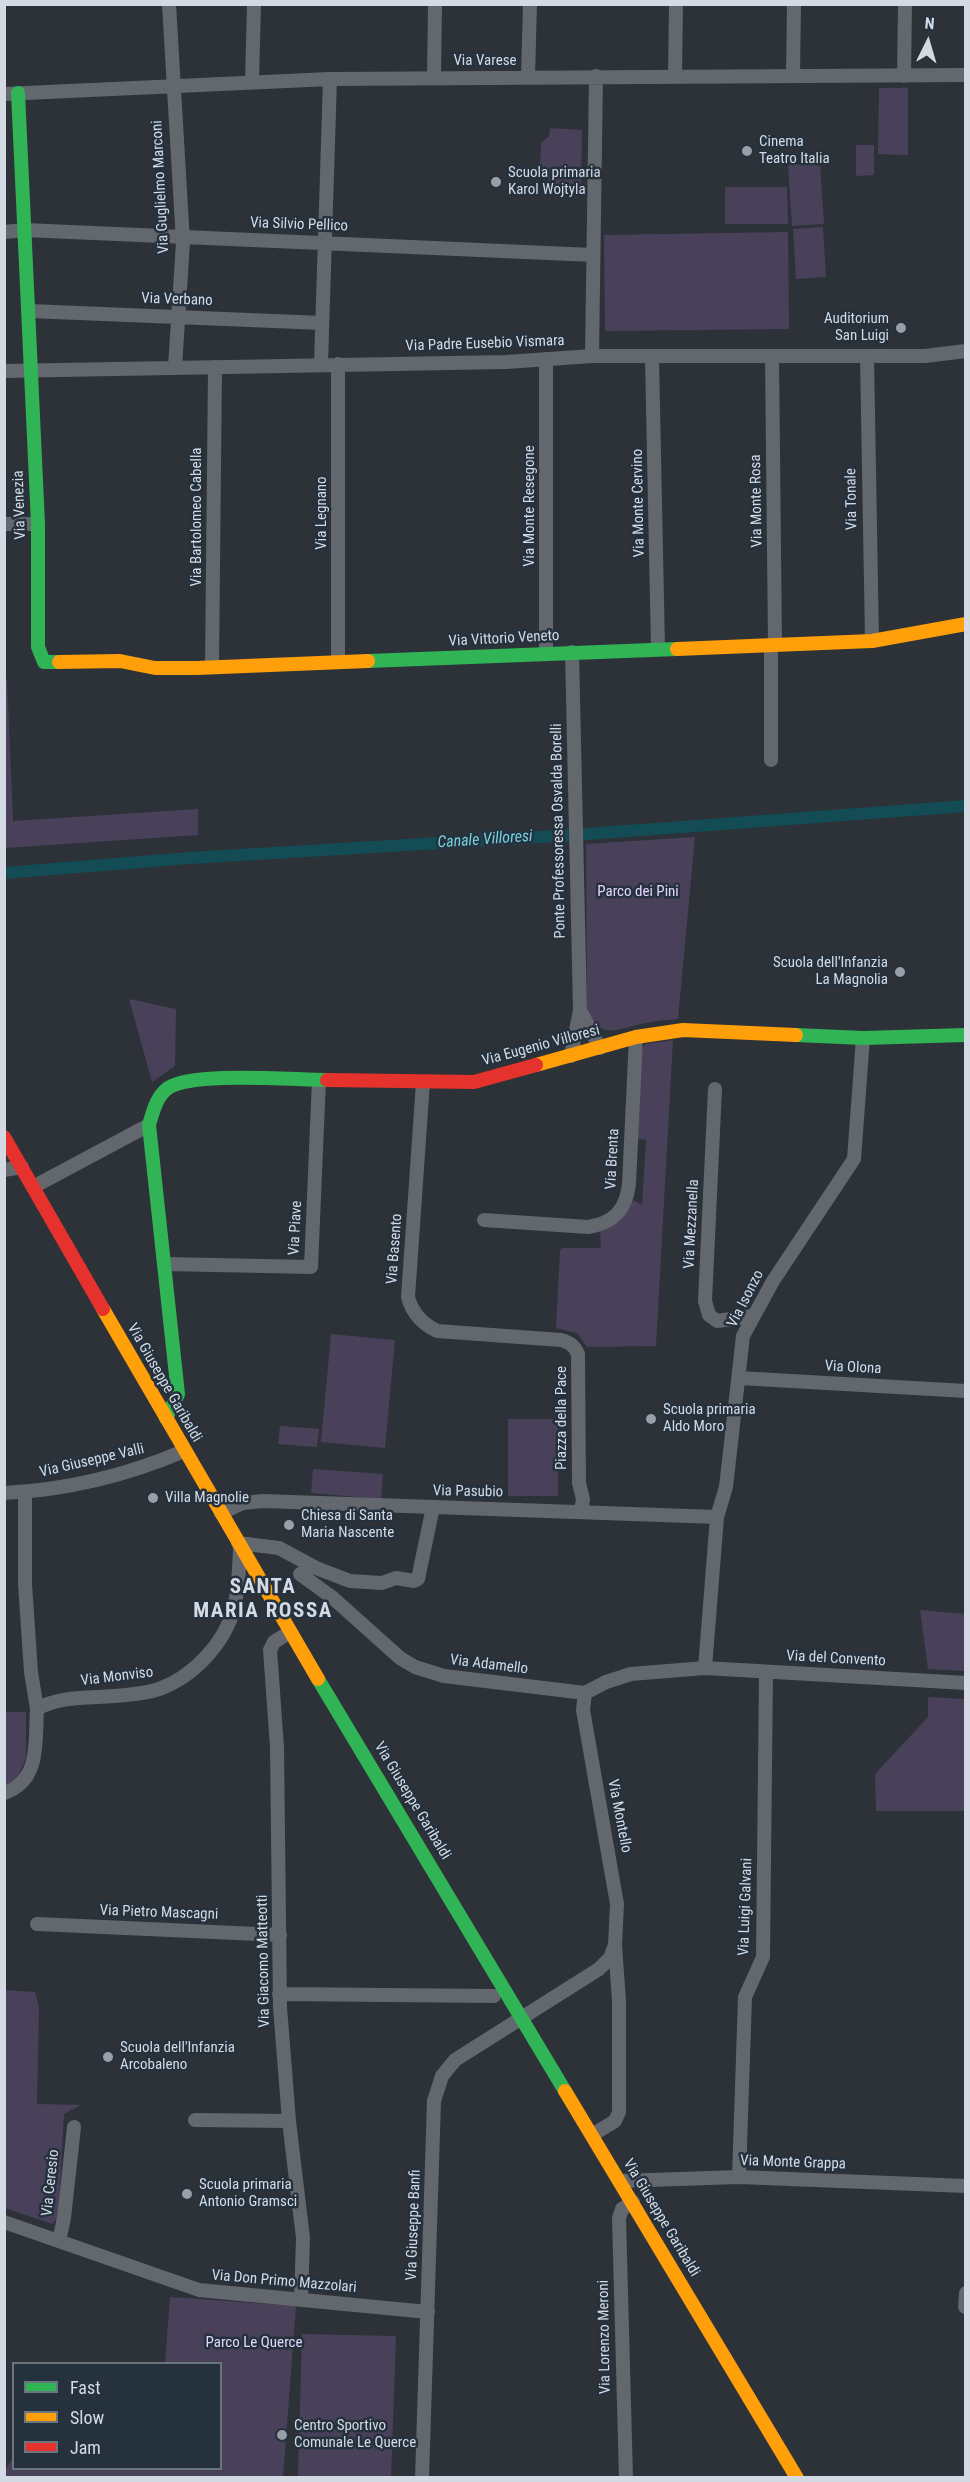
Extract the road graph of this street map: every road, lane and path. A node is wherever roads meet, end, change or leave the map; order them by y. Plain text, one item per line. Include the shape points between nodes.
1 (169, 4) edge
2 (254, 4) edge
3 (435, 4) edge
4 (531, 4) edge
5 (676, 4) edge
6 (794, 4) edge
7 (905, 4) edge
8 (966, 75) edge
9 (596, 76) junction
10 (794, 76) junction
11 (904, 76) junction
12 (434, 77) junction
13 (528, 77) junction
14 (675, 77) junction
15 (330, 79) junction
16 (252, 82) junction
17 (173, 84) junction
18 (11, 94) edge
19 (25, 230) junction
20 (4, 232) edge
21 (182, 237) junction
22 (325, 242) junction
23 (593, 255) junction
24 (30, 311) junction
25 (178, 316) junction
26 (322, 323) junction
27 (966, 351) edge
28 (592, 356) junction
29 (772, 356) junction
30 (867, 356) junction
31 (652, 358) junction
32 (546, 359) junction
33 (321, 364) junction
34 (338, 364) junction
35 (175, 367) junction
36 (214, 367) junction
37 (31, 369) junction
38 (4, 371) edge
39 (4, 524) edge
40 (38, 524) junction
41 (966, 624) edge
42 (872, 640) junction
43 (773, 646) junction
44 (658, 648) junction
45 (572, 652) junction
46 (546, 654) junction
47 (44, 662) joint
48 (338, 662) junction
49 (212, 667) junction
50 (771, 760) dead end
51 (580, 1010) junction
52 (966, 1035) edge
53 (636, 1037) junction
54 (863, 1038) junction
55 (600, 1048) junction
56 (571, 1056) junction
57 (319, 1080) junction
58 (423, 1082) junction
59 (715, 1089) dead end
60 (149, 1125) junction
61 (4, 1137) edge
62 (22, 1167) junction
63 (4, 1170) edge
64 (33, 1187) junction
65 (484, 1220) dead end
66 (165, 1264) junction
67 (752, 1316) junction
68 (578, 1354) joint
69 (739, 1378) junction
70 (966, 1390) edge
71 (166, 1418) junction
72 (184, 1451) junction
73 (25, 1492) junction
74 (4, 1493) edge
75 (433, 1508) junction
76 (578, 1511) junction
77 (221, 1513) junction
78 (717, 1517) junction
79 (239, 1544) junction
80 (300, 1574) dead end
81 (290, 1632) junction
82 (705, 1668) junction
83 (766, 1672) junction
84 (966, 1683) edge
85 (585, 1693) junction
86 (38, 1709) junction
87 (4, 1793) edge
88 (37, 1924) dead end
89 (280, 1935) junction
90 (615, 1945) junction
91 (279, 1994) junction
92 (494, 1996) dead end
93 (523, 2018) junction
94 (195, 2120) dead end
95 (289, 2121) junction
96 (74, 2127) dead end
97 (592, 2135) junction
98 (739, 2177) junction
99 (620, 2181) junction
100 (966, 2186) edge
101 (633, 2202) junction
102 (4, 2222) edge
103 (59, 2241) junction
104 (966, 2293) edge
105 (301, 2299) junction
106 (965, 2307) edge
107 (428, 2312) junction
108 (422, 2478) edge
109 (626, 2478) edge
110 (797, 2478) edge

1 - 17 street, Via Guglielmo Marconi
2 - 16 street
3 - 12 street
4 - 13 street
5 - 14 street
6 - 10 street
7 - 11 street
8 - 11 street, Via Varese
9 - 13 street, Via Varese
9 - 14 street, Via Varese
9 - 23 street
10 - 11 street, Via Varese
10 - 14 street, Via Varese
12 - 13 street, Via Varese
12 - 15 street, Via Varese
15 - 16 street, Via Varese
15 - 22 street
16 - 17 street, Via Varese
17 - 18 street, Via Varese
17 - 21 street, Via Guglielmo Marconi
18 - 19 street, Via Venezia
19 - 20 street, Via Silvio Pellico
19 - 21 street, Via Silvio Pellico
19 - 24 street, Via Venezia
21 - 22 street, Via Silvio Pellico
21 - 25 street, Via Guglielmo Marconi
22 - 23 street, Via Silvio Pellico
22 - 26 street
23 - 28 street
24 - 25 street, Via Verbano
24 - 37 street, Via Venezia
25 - 26 street, Via Verbano
25 - 35 street, Via Guglielmo Marconi
26 - 33 street
27 - 30 street, Via Padre Eusebio Vismara
28 - 31 street, Via Padre Eusebio Vismara
28 - 32 street, Via Padre Eusebio Vismara
29 - 30 street, Via Padre Eusebio Vismara
29 - 31 street, Via Padre Eusebio Vismara
29 - 43 street, Via Monte Rosa
30 - 42 street, Via Tonale
31 - 44 street, Via Monte Cervino
32 - 34 street, Via Padre Eusebio Vismara
32 - 46 street, Via Monte Resegone
33 - 34 street, Via Padre Eusebio Vismara
33 - 36 street, Via Padre Eusebio Vismara
34 - 48 street, Via Legnano
35 - 36 street, Via Padre Eusebio Vismara
35 - 37 street, Via Padre Eusebio Vismara
36 - 49 street, Via Bartolomeo Cabella
37 - 38 street, Via Padre Eusebio Vismara
37 - 40 street, Via Venezia
39 - 40 street
40 - 47 street, Via Venezia via 38,647
41 - 42 street, Via Vittorio Veneto
42 - 43 street, Via Vittorio Veneto
43 - 44 street, Via Vittorio Veneto
43 - 50 street, Via Monte Rosa
44 - 45 street, Via Vittorio Veneto
45 - 46 street, Via Vittorio Veneto
45 - 51 street, Ponte Professoressa Osvalda Borelli
46 - 48 street, Via Vittorio Veneto
47 - 49 street, Via Vittorio Veneto via 120,661 155,668
48 - 49 street, Via Vittorio Veneto
51 - 55 street, Ponte Professoressa Osvalda Borelli
51 - 56 street, Ponte Professoressa Osvalda Borelli
52 - 54 street, Via Eugenio Villoresi
53 - 54 street, Via Eugenio Villoresi via 683,1030
53 - 55 street, Via Eugenio Villoresi
53 - 65 street, Via Brenta via 629,1184 621,1211 602,1225 588,1227
54 - 67 street, Via Isonzo via 854,1159 797,1241
55 - 56 street, Via Eugenio Villoresi
56 - 58 street, Via Eugenio Villoresi via 474,1082
57 - 58 street, Via Eugenio Villoresi
57 - 60 street, Via Eugenio Villoresi via 185,1080 162,1093 154,1104
57 - 66 street, Via Piave via 311,1267
58 - 68 street, Via Basento via 410,1307 437,1331 561,1340 572,1344
59 - 67 street, Via Mezzanella via 705,1301 709,1315 717,1321
60 - 64 street
60 - 66 street, Via Eugenio Villoresi
61 - 62 street, Via Giuseppe Garibaldi
62 - 63 street
62 - 64 street, Via Giuseppe Garibaldi
64 - 71 street, Via Giuseppe Garibaldi
66 - 71 street, Via Eugenio Villoresi via 178,1394
67 - 69 street, Via Isonzo via 744,1336
68 - 76 street, Piazza della Pace via 579,1483 583,1499
69 - 70 street, Via Olona
69 - 78 street, Via Isonzo via 726,1487
71 - 72 street, Via Giuseppe Garibaldi
72 - 73 street, Via Giuseppe Valli via 117,1474
72 - 77 street, Via Giuseppe Garibaldi
73 - 74 street, Via Giuseppe Valli
73 - 86 street via 25,1584 31,1672
75 - 76 street, Via Pasubio
75 - 77 street, Via Pasubio via 263,1501 243,1503
75 - 79 street via 419,1575 414,1581 347,1581 279,1548
76 - 78 street, Via Pasubio
77 - 79 street, Via Giuseppe Garibaldi
78 - 82 street, Via Isonzo
79 - 81 street, Via Giuseppe Garibaldi
79 - 86 street, Via Monviso via 231,1620 220,1640 194,1668 148,1693 64,1700
80 - 85 street, Via Adamello via 415,1667 444,1676
81 - 89 street, Via Giacomo Matteotti via 279,1637 270,1650 278,1747
81 - 93 street, Via Giuseppe Garibaldi
82 - 83 street, Via del Convento
82 - 85 street via 631,1674
83 - 84 street, Via del Convento
83 - 98 street, Via Luigi Galvani via 763,1957 746,1997
85 - 90 street, Via Montello via 583,1710 617,1904
86 - 87 street via 33,1766 21,1785
88 - 89 street, Via Pietro Mascagni
89 - 91 street, Via Giacomo Matteotti
90 - 93 street via 610,1958 599,1969
90 - 97 street, Via Montello via 620,2001 619,2112 615,2121
91 - 92 street
91 - 95 street, Via Giacomo Matteotti
93 - 97 street, Via Giuseppe Garibaldi
93 - 107 street, Via Giuseppe Banfi via 455,2060 436,2091
94 - 95 street
95 - 105 street, Via Giacomo Matteotti via 303,2238
96 - 103 street, Via Ceresio
97 - 99 street, Via Giuseppe Garibaldi
98 - 99 street, Via Monte Grappa
98 - 100 street, Via Monte Grappa
99 - 101 street, Via Giuseppe Garibaldi
101 - 109 street, Via Lorenzo Meroni via 622,2209 619,2218
101 - 110 street, Via Giuseppe Garibaldi
102 - 103 street, Via Don Primo Mazzolari
103 - 105 street, Via Don Primo Mazzolari via 199,2290
104 - 106 street
105 - 107 street, Via Don Primo Mazzolari
107 - 108 street, Via Giuseppe Banfi

